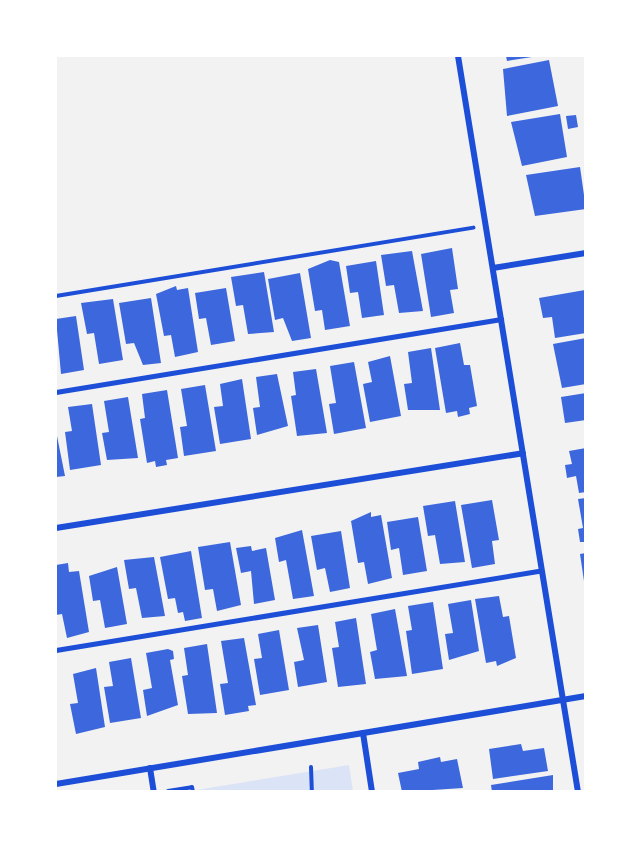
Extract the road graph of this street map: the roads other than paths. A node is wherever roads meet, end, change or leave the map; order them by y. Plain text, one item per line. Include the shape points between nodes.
1 (458, 56) edge
2 (585, 253) edge
3 (493, 268) junction
4 (501, 319) junction
5 (56, 392) edge
6 (523, 453) junction
7 (56, 528) edge
8 (541, 572) junction
9 (56, 650) edge
10 (585, 696) edge
11 (563, 700) junction
12 (363, 733) junction
13 (150, 768) junction
14 (56, 784) edge
15 (154, 792) edge
16 (372, 792) edge
17 (578, 792) edge

1 - 3 street
2 - 3 street
3 - 4 street
4 - 5 lane
4 - 6 street
6 - 7 street
6 - 8 street
8 - 9 lane
8 - 11 street
10 - 11 street
11 - 12 street
11 - 17 street
12 - 13 street
12 - 16 street
13 - 14 street
13 - 15 street

